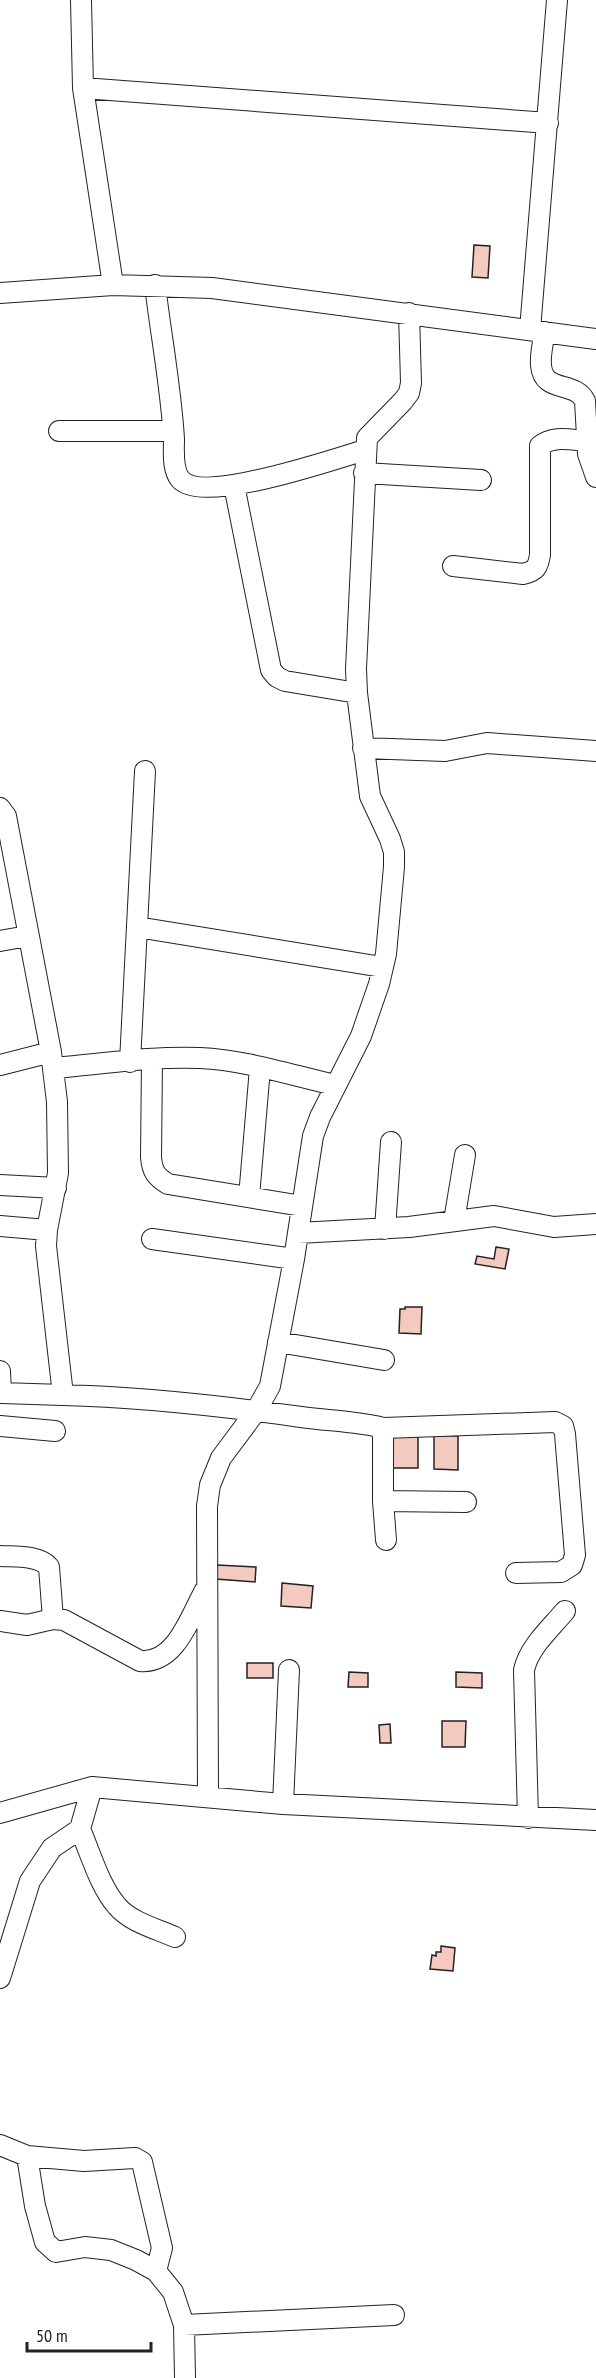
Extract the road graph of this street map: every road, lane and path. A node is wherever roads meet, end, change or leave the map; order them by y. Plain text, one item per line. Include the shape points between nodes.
1 (81, 0) edge
2 (557, 0) edge
3 (83, 88) junction
4 (548, 123) junction
5 (113, 285) junction
6 (155, 285) junction
7 (0, 293) edge
8 (410, 313) junction
9 (537, 331) junction
10 (596, 339) edge
11 (59, 431) dead end
12 (173, 431) junction
13 (587, 441) junction
14 (365, 450) junction
15 (364, 473) junction
16 (596, 477) edge
17 (481, 480) dead end
18 (234, 485) junction
19 (453, 566) dead end
20 (357, 693) junction
21 (363, 748) junction
22 (596, 751) edge
23 (145, 771) dead end
24 (0, 808) edge
25 (8, 879) edge
26 (137, 927) junction
27 (28, 936) junction
28 (0, 940) edge
29 (382, 968) junction
30 (52, 1060) junction
31 (152, 1060) junction
32 (130, 1062) junction
33 (0, 1065) edge
34 (260, 1068) junction
35 (335, 1085) junction
36 (391, 1142) dead end
37 (465, 1155) dead end
38 (0, 1185) edge
39 (56, 1188) junction
40 (249, 1197) junction
41 (302, 1206) junction
42 (454, 1221) junction
43 (596, 1224) edge
44 (0, 1226) edge
45 (385, 1229) junction
46 (47, 1230) junction
47 (298, 1233) junction
48 (152, 1239) dead end
49 (294, 1259) junction
50 (278, 1342) junction
51 (384, 1360) dead end
52 (0, 1371) edge
53 (2, 1393) junction
54 (63, 1395) junction
55 (256, 1411) junction
56 (0, 1426) edge
57 (383, 1428) junction
58 (55, 1431) dead end
59 (383, 1501) junction
60 (466, 1502) dead end
61 (386, 1540) dead end
62 (0, 1556) edge
63 (516, 1573) dead end
64 (206, 1588) junction
65 (565, 1611) dead end
66 (53, 1619) junction
67 (0, 1621) edge
68 (289, 1670) dead end
69 (92, 1787) junction
70 (208, 1797) junction
71 (283, 1804) junction
72 (0, 1813) edge
73 (528, 1818) junction
74 (596, 1820) edge
75 (80, 1829) junction
76 (175, 1937) dead end
77 (0, 1978) edge
78 (0, 2145) edge
79 (27, 2156) junction
80 (156, 2271) junction
81 (394, 2316) dead end
82 (184, 2325) junction
83 (185, 2378) edge

1 - 3 street
2 - 4 street
3 - 4 street
3 - 5 street
4 - 9 street
5 - 6 street
5 - 7 street
6 - 8 street via 212,288
6 - 12 street
8 - 9 street
8 - 14 street via 409,393 373,430
9 - 10 street
9 - 13 street via 547,382 578,391 585,401
11 - 12 street
12 - 18 street via 175,470 180,479 190,486
13 - 16 street
13 - 19 street via 555,439 540,446 540,555 532,572
14 - 15 street
14 - 18 street
15 - 17 street
15 - 20 street
18 - 20 street via 271,670 285,681
20 - 21 street
21 - 22 street via 446,751 487,743
21 - 29 street via 370,796 394,852 390,921
23 - 26 street
24 - 25 street via 6,816
25 - 27 street
26 - 29 street
26 - 32 street
27 - 28 street
27 - 30 street
29 - 35 street via 361,1036
30 - 32 street
30 - 33 street
30 - 39 street via 57,1102
31 - 32 street
31 - 34 street via 200,1059
31 - 40 street via 151,1157 157,1178 168,1184
34 - 35 street
34 - 40 street
35 - 41 street via 313,1136
36 - 45 street
37 - 42 street
38 - 39 street
39 - 46 street
40 - 41 street
41 - 47 street
42 - 43 street via 494,1216 554,1227
42 - 45 street
44 - 46 street
45 - 47 street
46 - 54 street
47 - 49 street
48 - 49 street
49 - 50 street
50 - 51 street
50 - 55 street via 270,1386
52 - 53 street
53 - 54 street
53 - 56 street
54 - 55 street via 124,1396
55 - 57 street
55 - 64 street via 220,1458 210,1485
56 - 58 street
57 - 59 street
57 - 63 street via 547,1421 563,1426 575,1555 572,1565 561,1572
59 - 60 street
59 - 61 street
62 - 66 street via 45,1562 49,1567
64 - 66 street via 173,1647 150,1662 140,1661 64,1620
64 - 70 street
65 - 73 street via 533,1649 524,1670
66 - 67 street via 27,1624
68 - 71 street
69 - 70 street
69 - 72 street
69 - 75 street
70 - 71 street
71 - 73 street
73 - 74 street
75 - 76 street via 117,1908
75 - 77 street via 52,1848 30,1881
78 - 79 street
79 - 80 street via 45,2242 56,2252 85,2247 111,2250
79 - 80 street via 84,2161 135,2158 142,2162 162,2248
80 - 82 street via 173,2292
81 - 82 street
82 - 83 street

